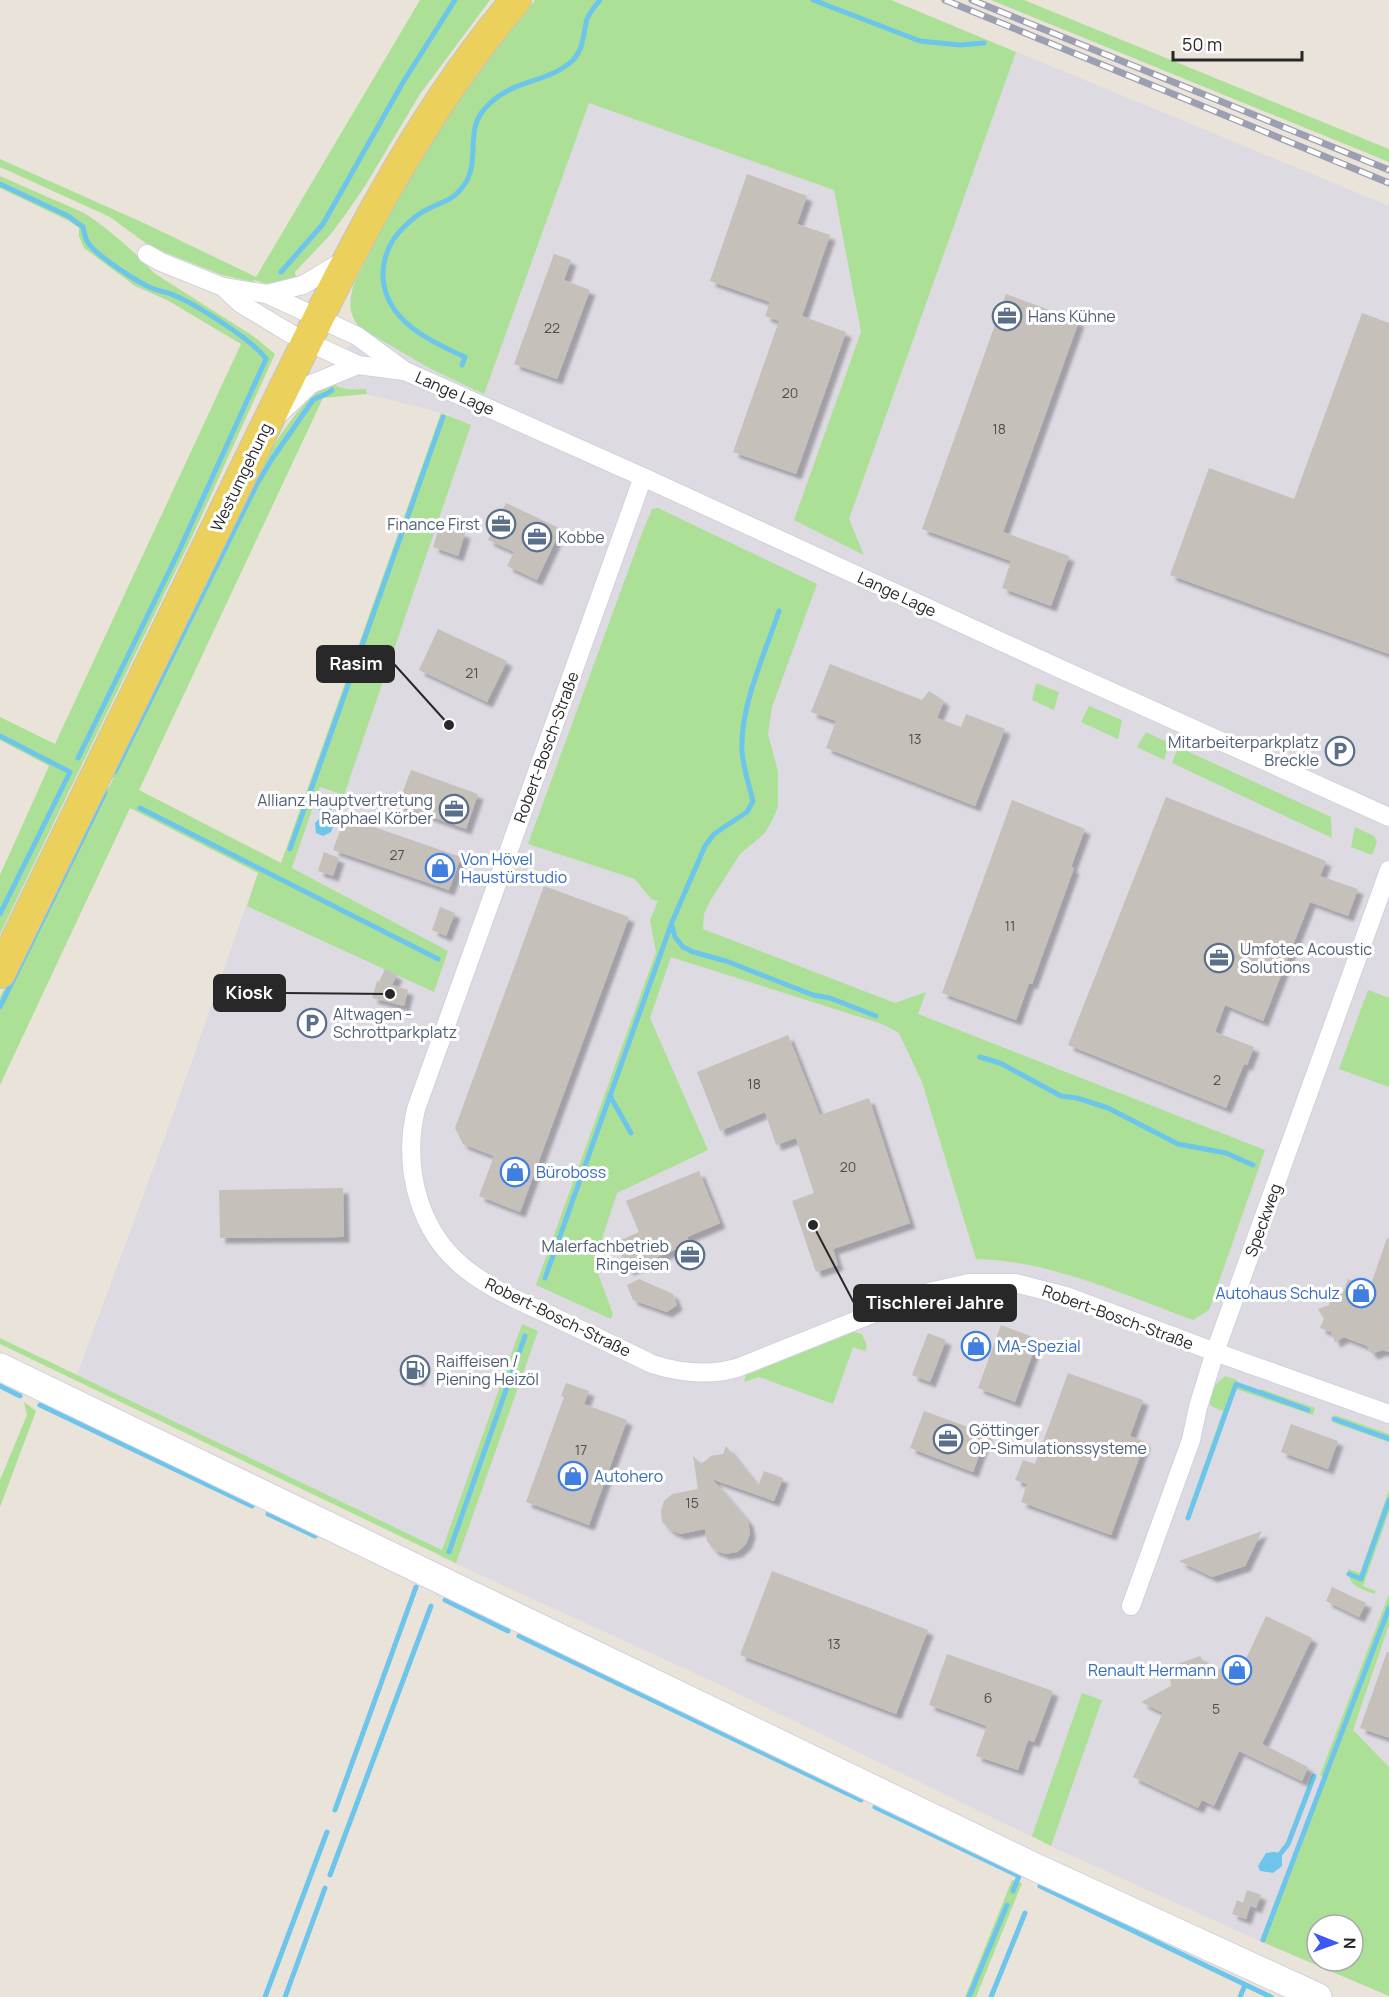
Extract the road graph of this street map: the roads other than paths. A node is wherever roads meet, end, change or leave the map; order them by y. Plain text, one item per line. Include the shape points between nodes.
1 (516, 0) edge
2 (147, 254) dead end
3 (352, 255) junction
4 (223, 287) junction
5 (267, 294) junction
6 (314, 330) junction
7 (358, 365) junction
8 (405, 371) junction
9 (266, 427) junction
10 (643, 477) junction
11 (1389, 817) edge
12 (1389, 870) edge
13 (0, 973) edge
14 (1215, 1352) junction
15 (0, 1367) edge
16 (1389, 1414) edge
17 (1131, 1605) dead end
18 (1318, 1997) edge

1 - 3 main road, Westumgehung via 433,110
2 - 4 street
3 - 5 street via 303,285
3 - 6 main road, Westumgehung
4 - 5 street
4 - 6 street via 240,303 291,334
5 - 6 street
6 - 7 street, Lange Lage
6 - 8 street, Lange Lage via 357,336
6 - 9 main road, Westumgehung
7 - 8 street, Lange Lage
7 - 9 street, Lange Lage via 310,384
8 - 10 street, Lange Lage
9 - 13 main road, Westumgehung
10 - 11 street, Lange Lage
10 - 14 street, Robert-Bosch-Straße via 416,1109 410,1148 413,1178 420,1207 436,1236 457,1261 484,1282 670,1370 716,1373 737,1368 925,1293 986,1282 1015,1283 1066,1296
12 - 14 street, Speckweg
14 - 16 street, Robert-Bosch-Straße
14 - 17 street, Speckweg via 1191,1440
15 - 18 main road via 1025,1862

